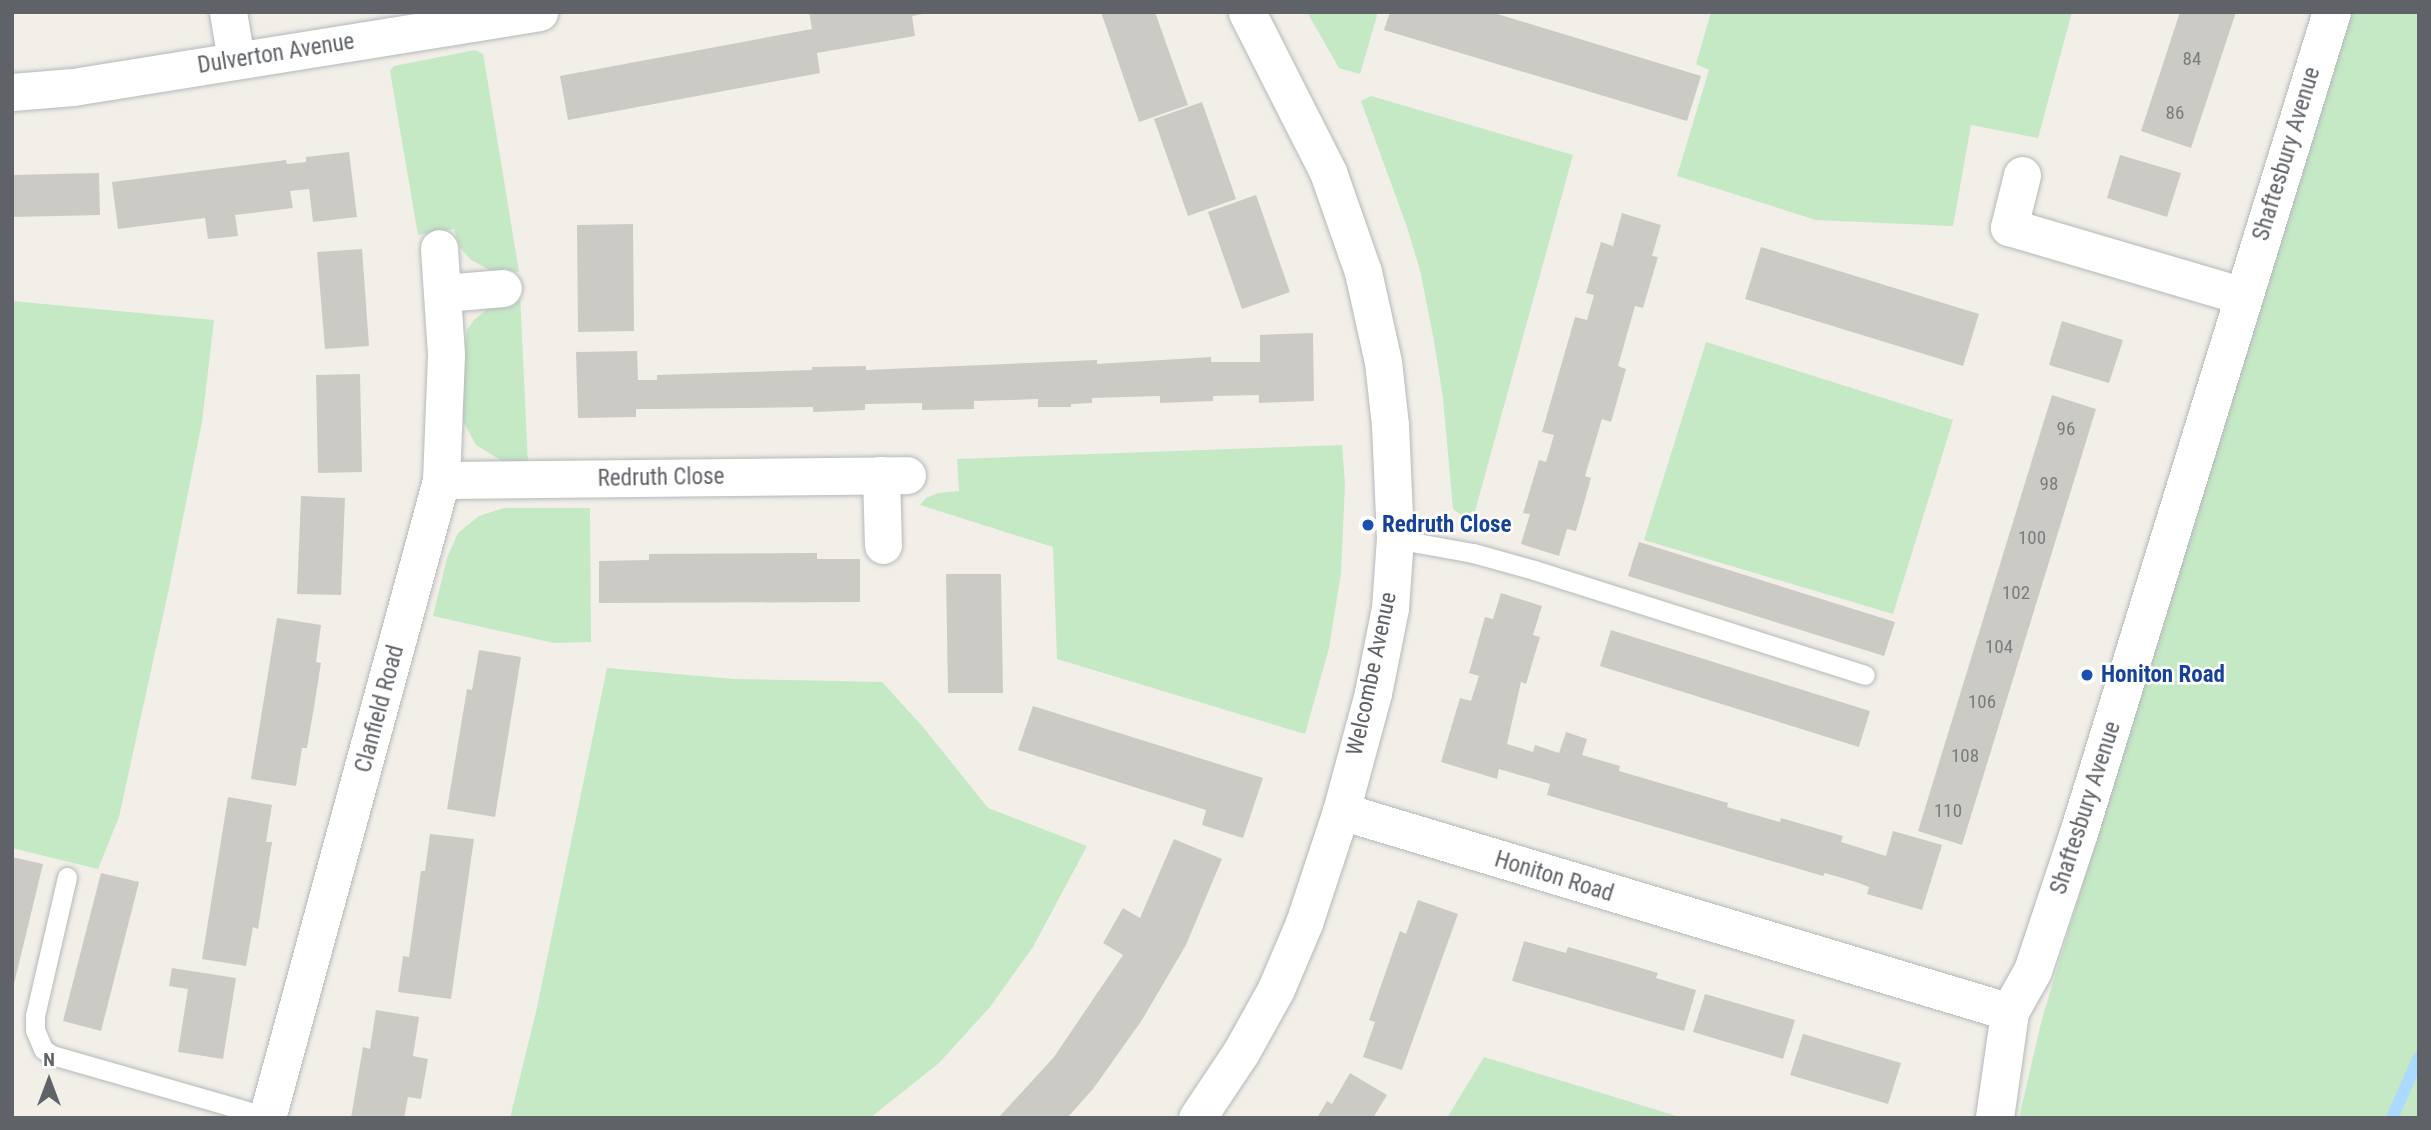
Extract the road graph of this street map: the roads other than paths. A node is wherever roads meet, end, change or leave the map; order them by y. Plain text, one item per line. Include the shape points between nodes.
1 (228, 12) edge
2 (539, 12) edge
3 (1247, 12) edge
4 (2332, 12) edge
5 (236, 60) junction
6 (12, 92) edge
7 (2022, 175) dead end
8 (439, 248) dead end
9 (503, 288) dead end
10 (444, 293) junction
11 (2244, 296) junction
12 (442, 480) junction
13 (1395, 539) junction
14 (883, 545) dead end
15 (1866, 675) dead end
16 (1340, 811) junction
17 (67, 877) dead end
18 (2010, 1012) junction
19 (268, 1117) edge
20 (1197, 1118) edge
21 (1995, 1118) edge

1 - 5 street
2 - 5 street, Dulverton Avenue
3 - 13 street, Welcombe Avenue via 1328,172 1366,282 1383,362
4 - 11 street, Shaftesbury Avenue
5 - 6 street, Dulverton Avenue via 73,87
7 - 11 street via 2009,227
8 - 10 street, Clanfield Road
9 - 10 street
10 - 12 street, Clanfield Road
11 - 18 street, Shaftesbury Avenue via 2075,846 2033,971
12 - 14 street, Redruth Close via 894,475
12 - 19 street, Clanfield Road
13 - 15 lane via 1534,570
13 - 16 street, Welcombe Avenue via 1384,638
16 - 18 street, Honiton Road
16 - 20 street, Welcombe Avenue via 1304,923 1276,989
17 - 19 lane via 35,1016 43,1049
18 - 21 street, Shaftesbury Avenue

